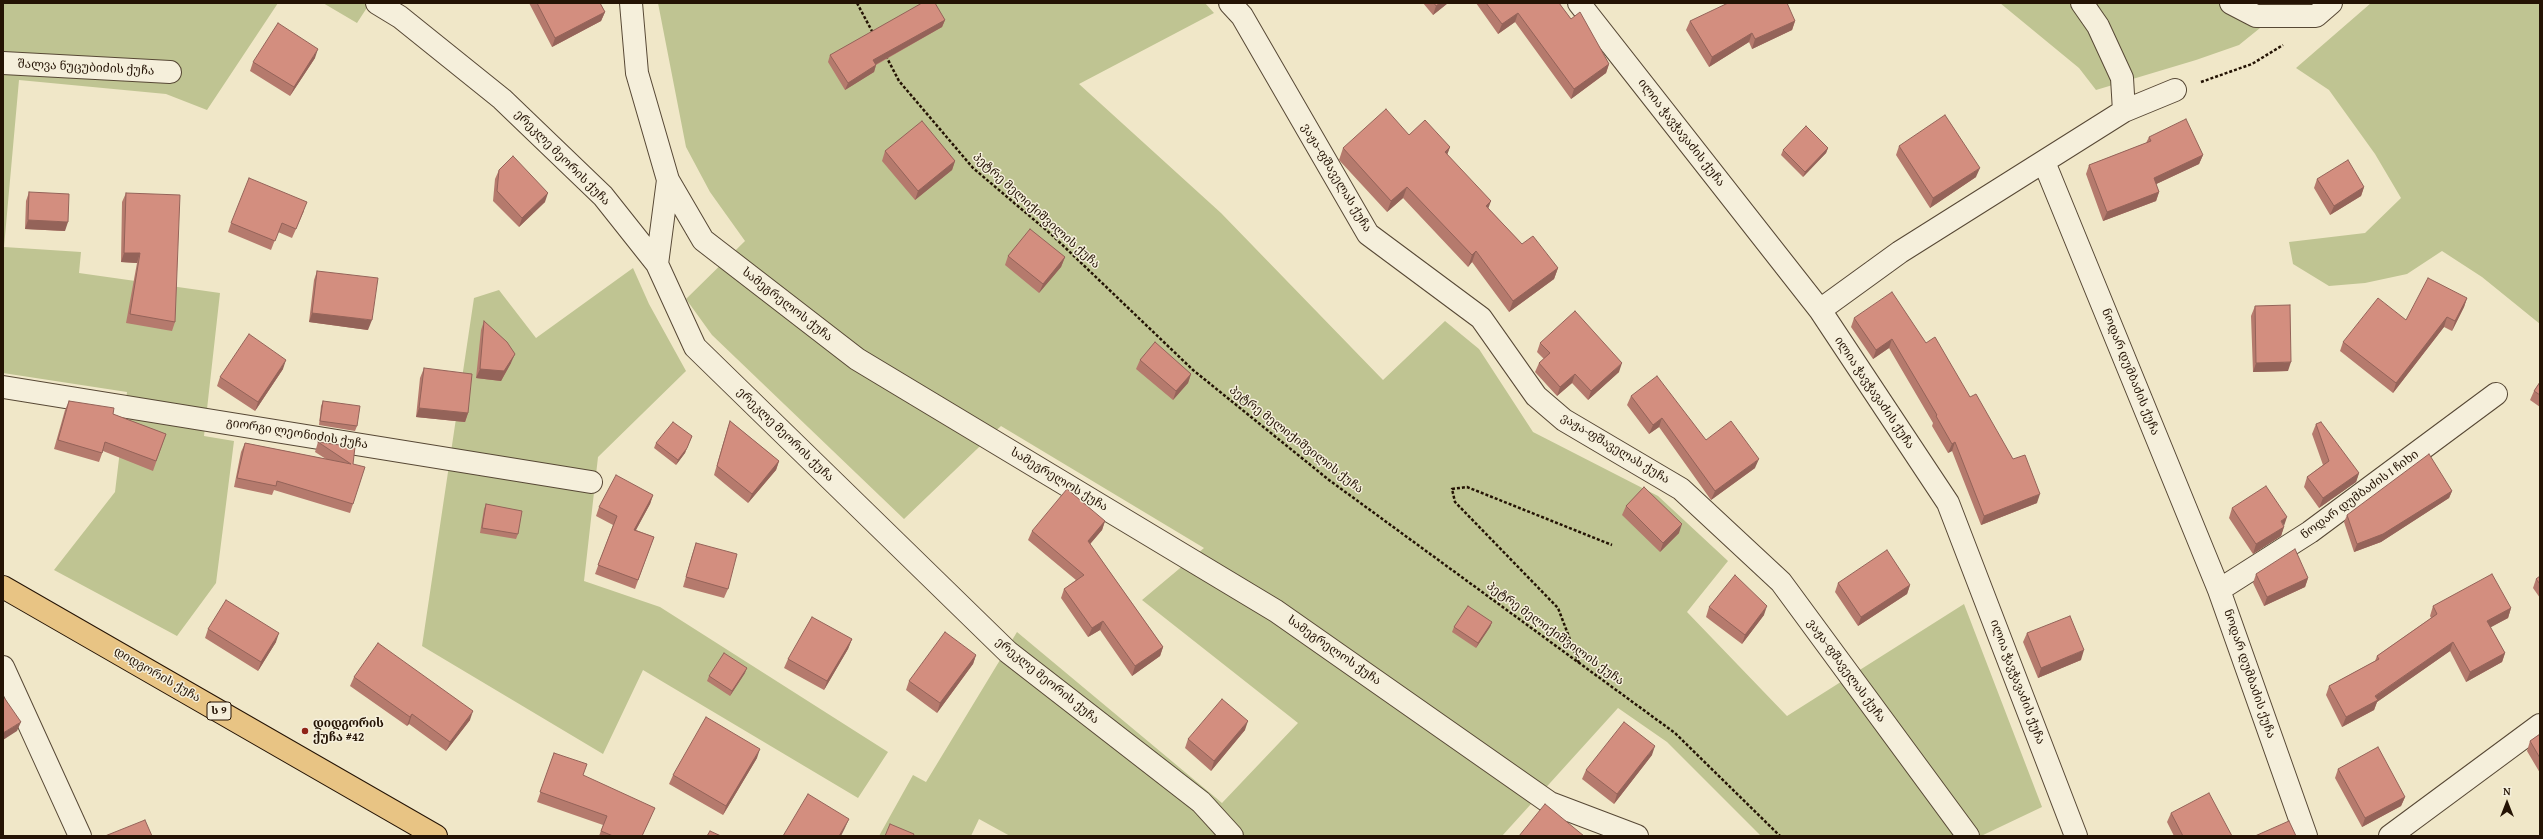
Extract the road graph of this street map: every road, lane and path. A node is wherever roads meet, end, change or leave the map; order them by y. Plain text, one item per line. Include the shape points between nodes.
1 (377, 3) edge
2 (631, 3) edge
3 (858, 3) edge
4 (1230, 3) edge
5 (1579, 3) edge
6 (2082, 3) edge
7 (2231, 3) edge
8 (2324, 9) edge
9 (875, 36) edge
10 (885, 55) edge
11 (3, 63) edge
12 (170, 72) dead end
13 (2175, 90) joint
14 (2124, 111) junction
15 (2044, 162) junction
16 (668, 180) junction
17 (657, 264) junction
18 (1820, 310) junction
19 (3, 387) edge
20 (2496, 394) dead end
21 (591, 482) dead end
22 (1612, 545) dead end
23 (3, 587) edge
24 (2219, 590) junction
25 (1579, 663) junction
26 (3, 667) edge
27 (2540, 725) edge
28 (80, 836) edge
29 (436, 836) edge
30 (1232, 836) edge
31 (1637, 836) edge
32 (1780, 836) edge
33 (1968, 836) edge
34 (2076, 836) edge
35 (2306, 836) edge
36 (2390, 836) edge

1 - 17 street, ერეკლე მეორის ქუჩა via 400,17 502,99 603,196
2 - 16 street, სამეგრელოს ქუჩა via 637,73
3 - 9 path
4 - 33 street, ვაჟა-ფშაველას ქუჩა via 1242,16 1368,234 1481,318 1536,396 1564,420 1681,489 1781,582
5 - 18 street, ილია ჭავჭავაძის ქუჩა
6 - 14 street via 2098,26 2122,78
7 - 8 street via 2256,16
8 - 13 path via 2288,41 2252,64
10 - 25 path, პეტრე მელიქიშვილის ქუჩა via 899,81 972,168 1052,234 1193,370 1329,480
11 - 12 street, შალვა ნუცუბიძის ქუჩა
13 - 14 street
14 - 15 street
15 - 18 street via 1900,252
15 - 24 street, ნოდარ დუმბაძის ქუჩა
16 - 17 street
16 - 31 street, სამეგრელოს ქუჩა via 703,240 858,360 1276,611 1550,803
17 - 30 street, ერეკლე მეორის ქუჩა via 695,347 1008,652 1201,802
18 - 34 street, ილია ჭავჭავაძის ქუჩა via 1948,503
19 - 21 street, გიორგი ლეონიძის ქუჩა
20 - 24 street, ნოდარ დუმბაძის I ჩიხი via 2310,532
22 - 25 path via 1467,487 1452,489 1455,502 1558,608
23 - 29 highway, დიდგორის ქუჩა / ს 9
24 - 35 street, ნოდარ დუმბაძის ქუჩა
25 - 32 path, პეტრე მელიქიშვილის ქუჩა via 1675,733
26 - 28 street
27 - 36 street

